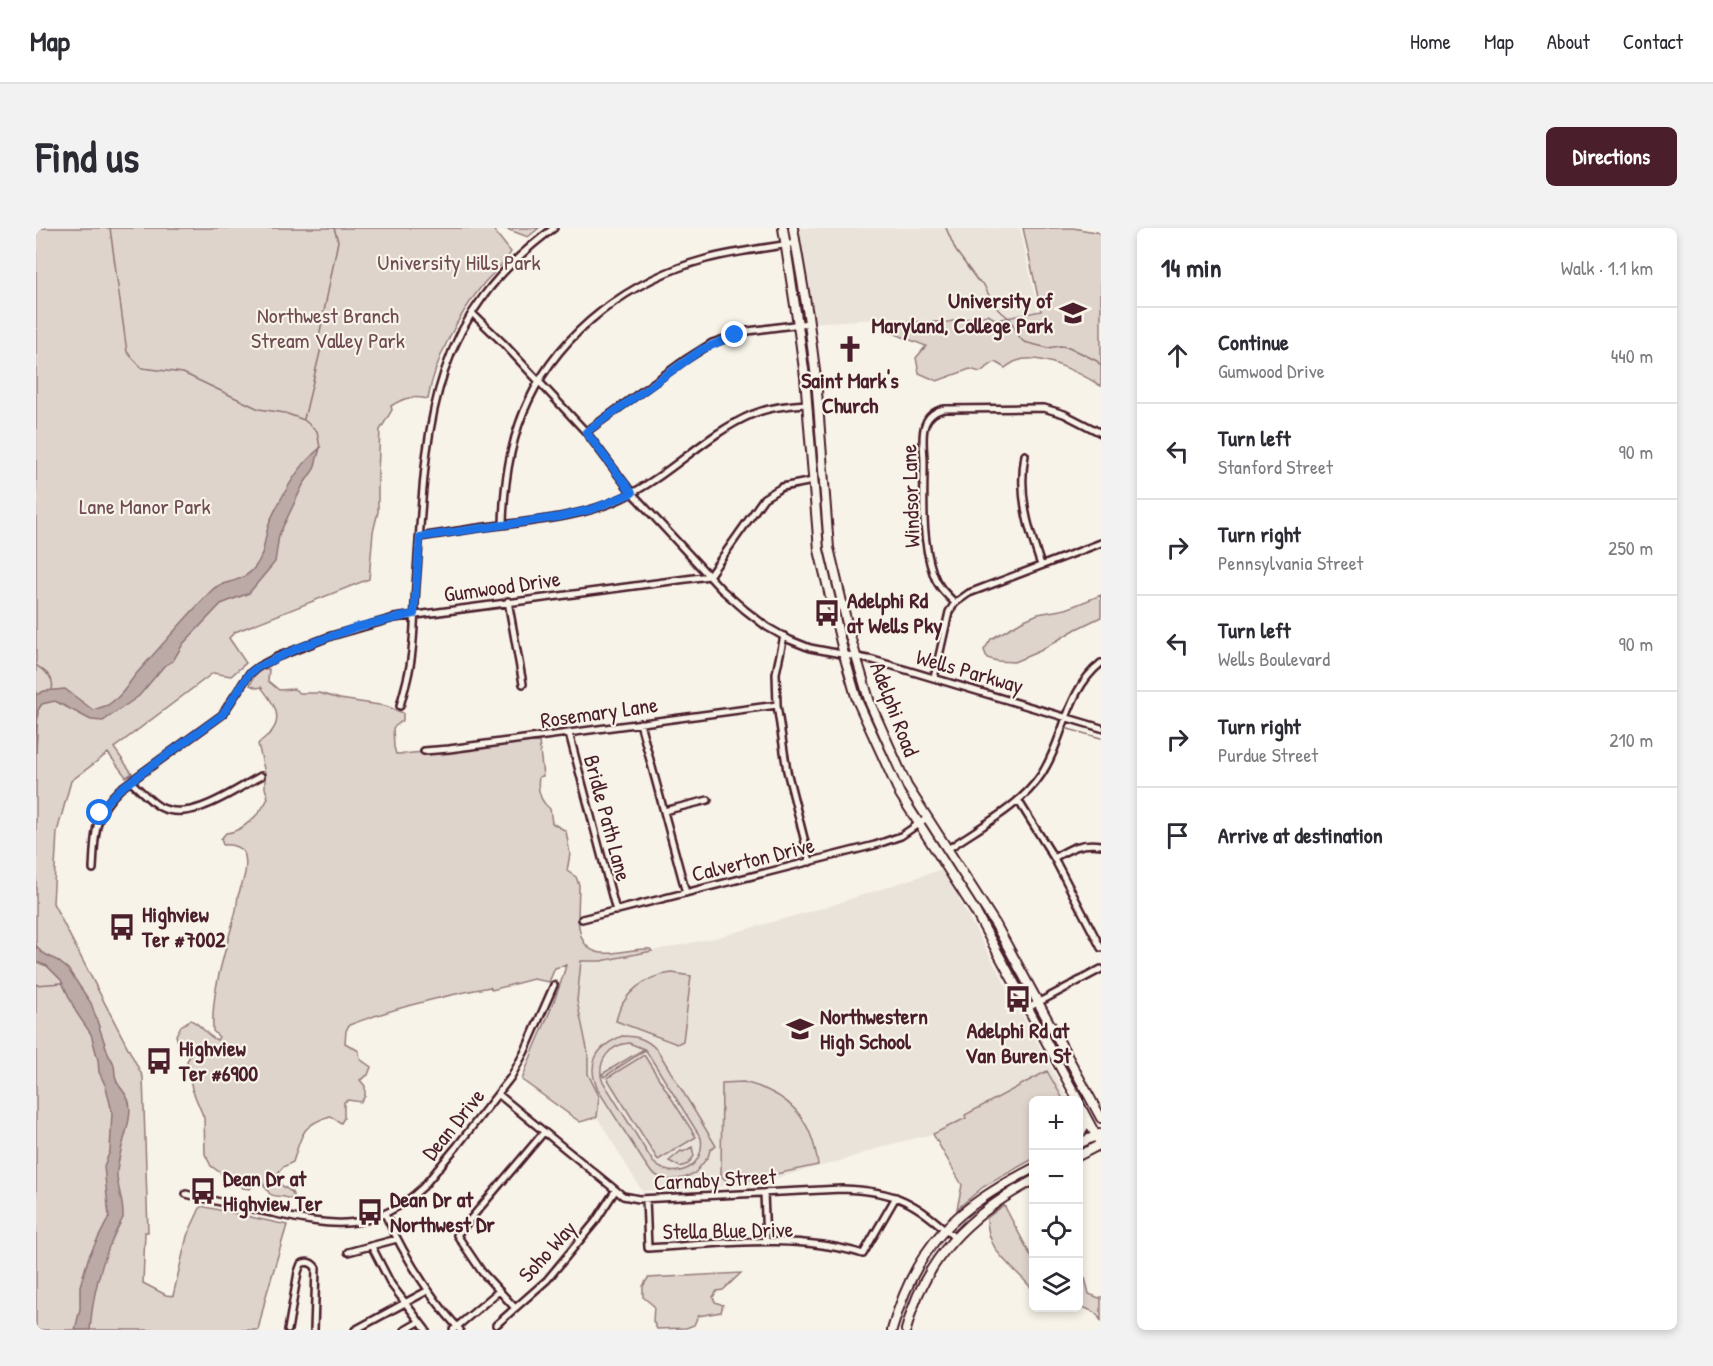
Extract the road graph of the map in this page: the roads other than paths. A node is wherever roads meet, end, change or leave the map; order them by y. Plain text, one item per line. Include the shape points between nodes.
1 (554, 228) edge
2 (783, 228) edge
3 (793, 228) edge
4 (796, 243) junction
5 (785, 245) junction
6 (472, 313) junction
7 (809, 323) junction
8 (798, 325) junction
9 (540, 381) junction
10 (807, 404) junction
11 (586, 432) junction
12 (1101, 433) edge
13 (1025, 455) dead end
14 (813, 481) junction
15 (632, 493) junction
16 (503, 525) junction
17 (420, 537) junction
18 (1101, 543) edge
19 (1041, 565) junction
20 (709, 576) junction
21 (508, 601) junction
22 (955, 603) junction
23 (414, 614) junction
24 (784, 636) junction
25 (844, 655) junction
26 (856, 657) junction
27 (1101, 663) edge
28 (934, 678) junction
29 (523, 684) dead end
30 (777, 705) junction
31 (400, 706) dead end
32 (1066, 716) junction
33 (640, 723) junction
34 (1101, 728) edge
35 (569, 733) junction
36 (424, 751) dead end
37 (261, 776) dead end
38 (131, 782) junction
39 (708, 800) dead end
40 (1018, 800) junction
41 (664, 811) junction
42 (927, 818) junction
43 (918, 824) junction
44 (1101, 845) edge
45 (948, 849) junction
46 (1054, 858) junction
47 (810, 862) junction
48 (93, 870) dead end
49 (686, 893) junction
50 (616, 911) junction
51 (582, 919) dead end
52 (1101, 948) edge
53 (1101, 969) edge
54 (554, 985) dead end
55 (1037, 1003) junction
56 (1028, 1008) junction
57 (498, 1094) junction
58 (1075, 1096) edge
59 (1084, 1113) joint
60 (1101, 1118) edge
61 (1083, 1128) edge
62 (544, 1132) junction
63 (1098, 1134) edge
64 (1083, 1142) edge
65 (1101, 1144) edge
66 (1083, 1153) edge
67 (1029, 1171) edge
68 (1029, 1183) edge
69 (615, 1191) junction
70 (764, 1193) junction
71 (186, 1194) dead end
72 (896, 1197) junction
73 (645, 1198) junction
74 (385, 1214) junction
75 (944, 1229) junction
76 (955, 1238) junction
77 (397, 1239) junction
78 (766, 1241) junction
79 (372, 1247) junction
80 (348, 1252) dead end
81 (427, 1291) junction
82 (499, 1291) junction
83 (404, 1304) junction
84 (515, 1308) junction
85 (419, 1322) junction
86 (496, 1325) dead end
87 (457, 1329) edge
88 (288, 1330) edge
89 (314, 1330) edge
90 (355, 1330) edge
91 (405, 1330) edge
92 (426, 1330) edge
93 (892, 1330) edge
94 (906, 1330) edge

1 - 6 street via 514,260
2 - 5 main road, Adelphi Road
3 - 4 main road, Adelphi Road
4 - 5 street
4 - 7 main road, Adelphi Road
5 - 8 main road, Adelphi Road
5 - 9 street via 707,259 630,291 572,339
6 - 9 street, Wells Parkway
6 - 17 street via 450,354 436,398 426,453
7 - 8 street
7 - 26 main road, Adelphi Road via 829,548
8 - 10 main road, Adelphi Road
8 - 11 street via 748,331 712,343
9 - 11 street, Wells Parkway
9 - 16 street via 522,416 511,452
10 - 14 main road, Adelphi Road
10 - 15 street via 778,407 739,421
11 - 15 street, Wells Parkway
12 - 22 street, Windsor Lane via 1044,408 945,409 930,417 924,431 926,542 933,574
13 - 19 street via 1022,498
14 - 20 street via 788,485 764,498
14 - 25 main road, Adelphi Road via 820,558
15 - 16 street via 576,514
15 - 20 street, Wells Parkway
16 - 17 street
17 - 23 street
18 - 19 street
19 - 22 street via 969,593
20 - 21 street, Gumwood Drive
20 - 24 street, Wells Parkway via 744,610
21 - 23 street, Gumwood Drive
21 - 29 street
22 - 28 street
23 - 31 street via 410,668
23 - 38 street, Gumwood Drive via 357,627 258,667 222,715
24 - 25 street, Wells Parkway via 810,648
24 - 30 street via 776,673
25 - 26 street, Wells Parkway
25 - 43 main road, Adelphi Road via 866,720 894,783
26 - 28 street, Wells Parkway
26 - 42 main road, Adelphi Road via 874,713 907,786
27 - 32 street via 1084,680
28 - 32 street, Wells Parkway
30 - 33 street, Rosemary Lane
30 - 47 street
32 - 34 street, Wells Parkway
32 - 40 street via 1048,764 1034,786
33 - 35 street, Rosemary Lane
33 - 41 street
35 - 36 street, Rosemary Lane
35 - 50 street, Bridle Path Lane
37 - 38 street via 204,807 188,811 159,806
38 - 48 street, Gumwood Drive via 113,795 100,813
39 - 41 street
40 - 45 street
40 - 46 street
41 - 49 street
42 - 43 street, Calverton Drive
42 - 45 main road, Adelphi Road
43 - 47 street, Calverton Drive via 888,841
43 - 56 main road, Adelphi Road via 975,911
44 - 46 street via 1075,846
45 - 55 main road, Adelphi Road via 996,925
46 - 52 street
47 - 49 street, Calverton Drive
49 - 50 street, Calverton Drive
50 - 51 street, Calverton Drive
53 - 55 street
54 - 57 street, Dean Drive via 518,1065
55 - 56 street
55 - 60 main road, Adelphi Road
56 - 58 main road, Adelphi Road
57 - 62 street, Carnaby Street
57 - 74 street, Dean Drive via 423,1187
59 - 61 main road
59 - 63 main road, Adelphi Road
62 - 69 street, Carnaby Street
62 - 82 street via 457,1235
63 - 64 main road
63 - 65 main road, Adelphi Road
65 - 66 main road
67 - 75 main road via 981,1197
68 - 76 main road via 990,1205
69 - 73 street, Carnaby Street
69 - 84 street, Soho Way via 547,1280
70 - 72 street, Carnaby Street via 842,1189 871,1190
70 - 73 street, Carnaby Street
70 - 78 street
71 - 74 street, Dean Drive via 313,1222 362,1222
72 - 75 street, Carnaby Street via 911,1203
72 - 78 street, Stella Blue Drive via 863,1254
73 - 78 street, Stella Blue Drive via 648,1248
74 - 77 street
75 - 76 street, Carnaby Street
75 - 93 main road via 908,1282
76 - 94 main road via 925,1280
77 - 79 street
77 - 81 street
79 - 80 street
79 - 83 street
81 - 83 street
81 - 87 street
82 - 84 street
82 - 87 street
83 - 85 street
83 - 90 street
84 - 86 street, Soho Way
85 - 91 street
85 - 92 street
88 - 89 street via 298,1272 301,1264 307,1262 316,1268

